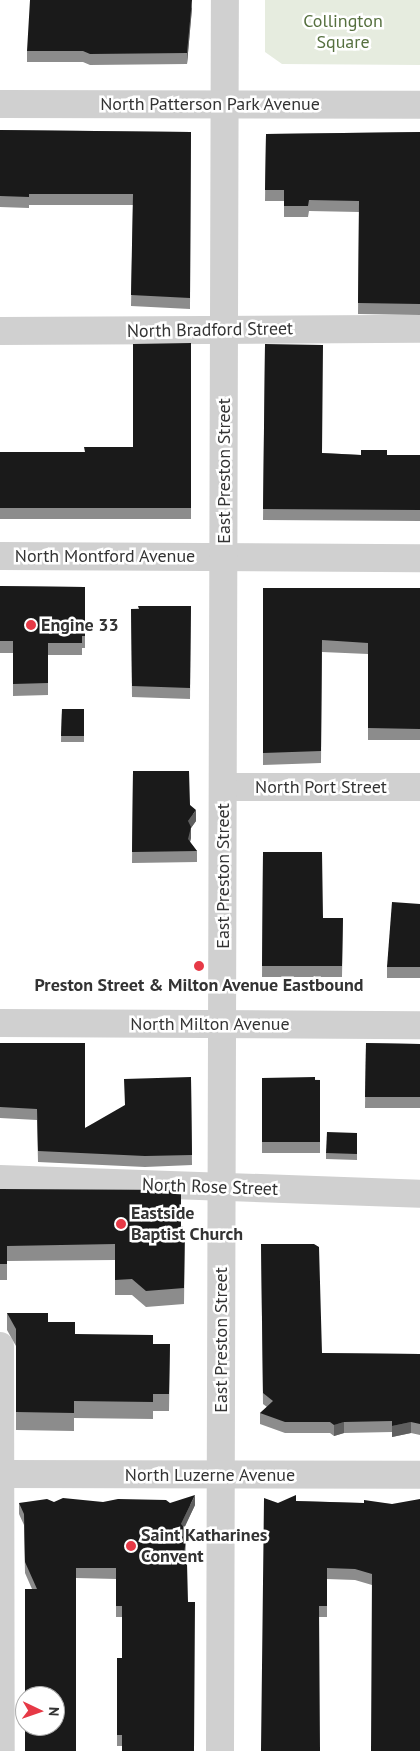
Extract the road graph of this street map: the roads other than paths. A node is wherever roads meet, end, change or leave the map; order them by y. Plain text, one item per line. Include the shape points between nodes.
1 (225, 0) edge
2 (0, 104) edge
3 (225, 105) junction
4 (420, 105) edge
5 (420, 329) edge
6 (224, 330) junction
7 (0, 331) edge
8 (0, 556) edge
9 (224, 557) junction
10 (420, 558) edge
11 (223, 787) junction
12 (420, 787) edge
13 (0, 1023) edge
14 (222, 1024) junction
15 (420, 1026) edge
16 (0, 1179) edge
17 (222, 1188) junction
18 (420, 1194) edge
19 (0, 1346) edge
20 (0, 1474) edge
21 (220, 1475) junction
22 (420, 1475) edge
23 (1, 1751) edge
24 (220, 1751) edge

1 - 3 street, East Preston Street
2 - 3 street, North Patterson Park Avenue
3 - 4 street, North Patterson Park Avenue
3 - 6 street, East Preston Street
5 - 6 street, North Bradford Street
6 - 7 street, North Bradford Street
6 - 9 street, East Preston Street
8 - 9 street, North Montford Avenue
9 - 10 street, North Montford Avenue
9 - 11 street, East Preston Street
11 - 12 street, North Port Street
11 - 14 street, East Preston Street
13 - 14 street, North Milton Avenue
14 - 15 street, North Milton Avenue
14 - 17 street, East Preston Street
16 - 17 street, North Rose Street
17 - 18 street, North Rose Street
17 - 21 street, East Preston Street
19 - 20 street
20 - 21 street, North Luzerne Avenue
20 - 23 street
21 - 22 street, North Luzerne Avenue
21 - 24 street, East Preston Street

